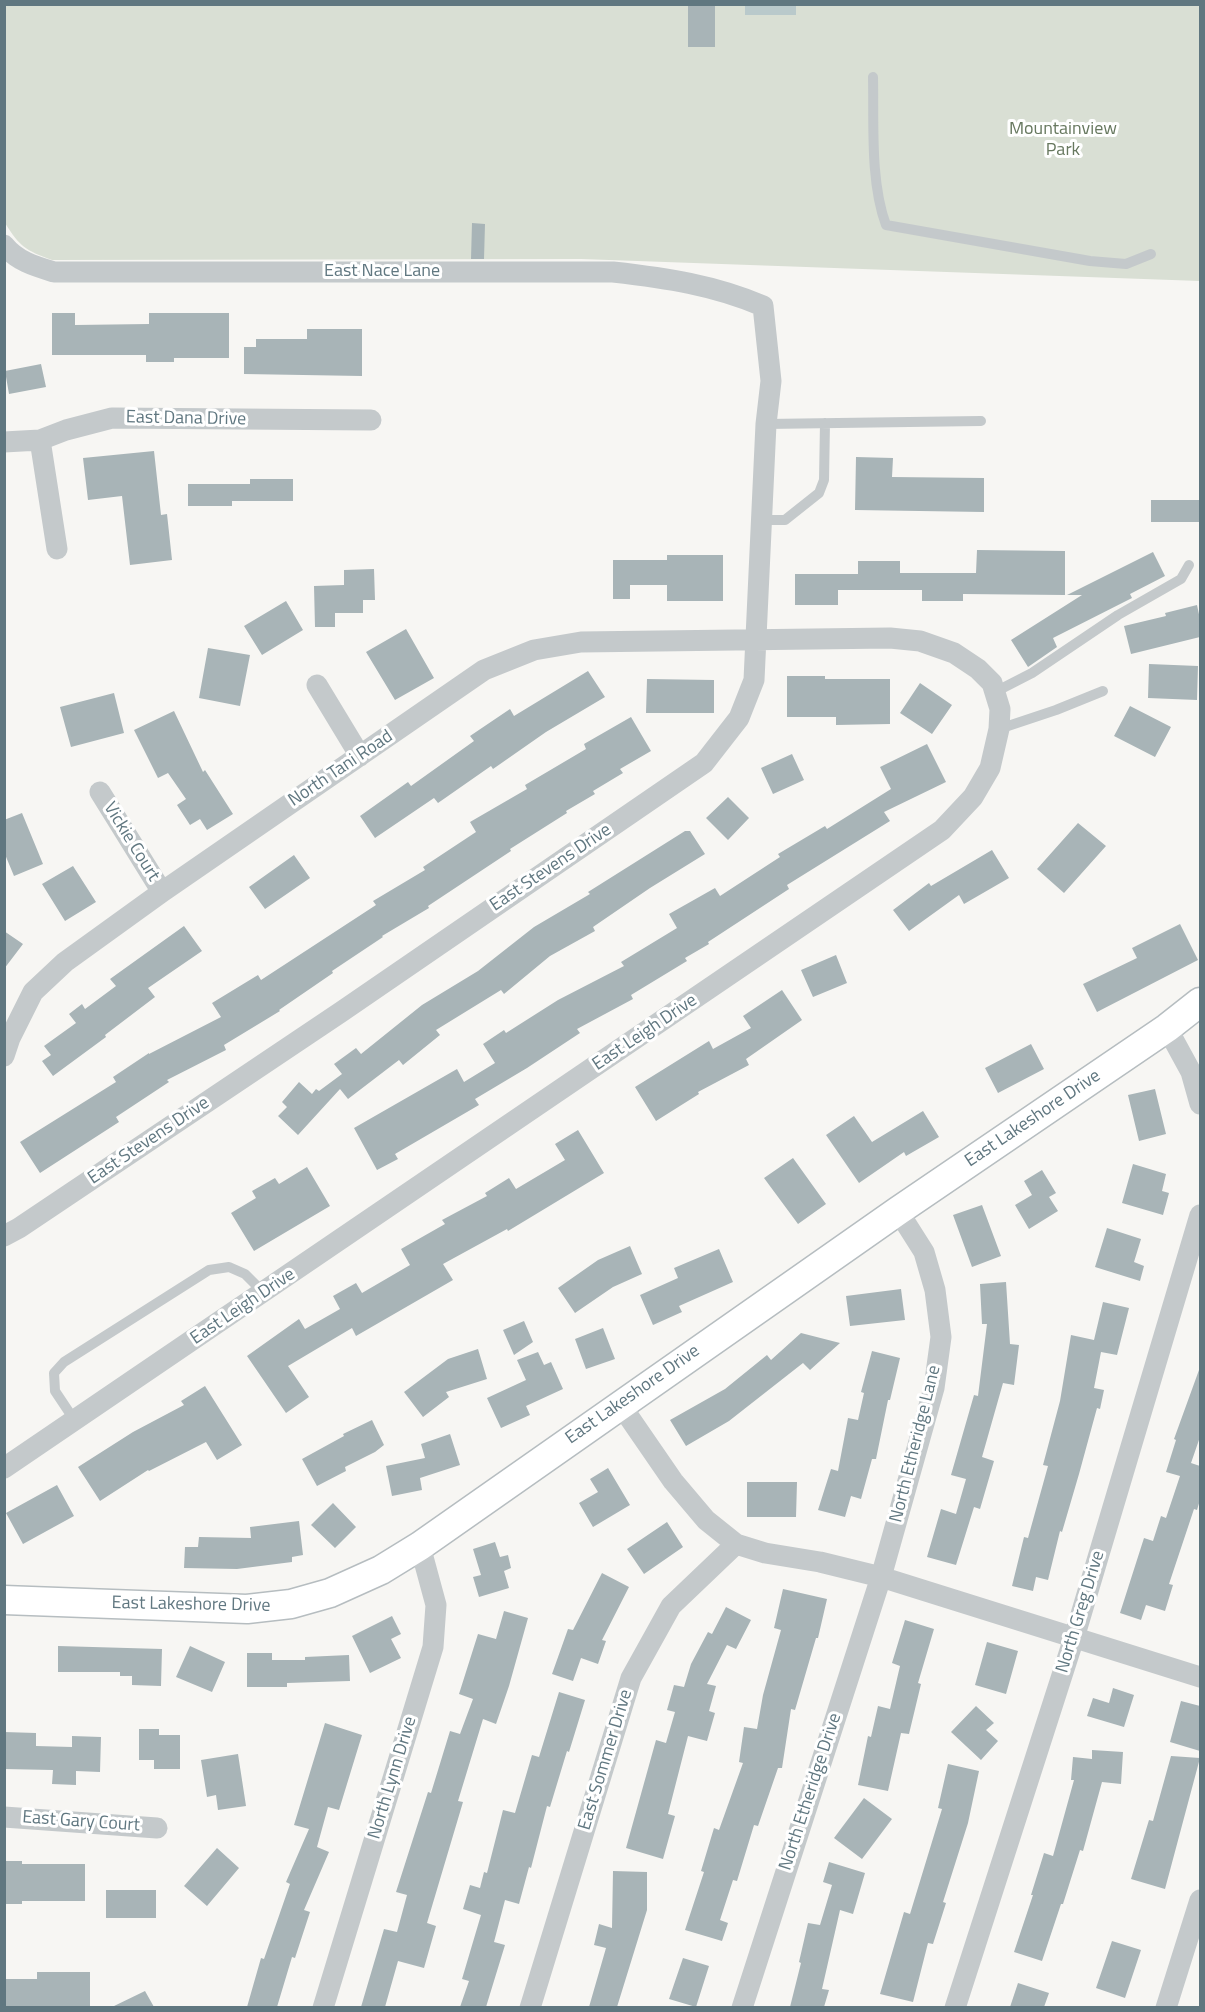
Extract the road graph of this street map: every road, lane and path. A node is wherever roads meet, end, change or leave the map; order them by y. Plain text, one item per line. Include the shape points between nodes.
1 (873, 77) dead end
2 (4, 245) edge
3 (1150, 254) dead end
4 (763, 306) joint
5 (371, 420) dead end
6 (981, 421) dead end
7 (825, 423) junction
8 (766, 424) junction
9 (39, 440) junction
10 (4, 442) edge
11 (761, 520) junction
12 (57, 549) dead end
13 (1189, 565) dead end
14 (757, 639) junction
15 (317, 685) dead end
16 (1103, 691) dead end
17 (995, 692) junction
18 (999, 729) junction
19 (360, 756) junction
20 (100, 792) dead end
21 (162, 892) junction
22 (1200, 1002) edge
23 (1167, 1028) junction
24 (4, 1056) edge
25 (1200, 1104) edge
26 (898, 1211) junction
27 (1200, 1215) edge
28 (4, 1236) edge
29 (264, 1293) junction
30 (620, 1404) junction
31 (75, 1421) junction
32 (4, 1468) edge
33 (736, 1544) junction
34 (420, 1546) junction
35 (881, 1577) junction
36 (4, 1600) edge
37 (1074, 1638) junction
38 (1200, 1677) edge
39 (4, 1817) edge
40 (157, 1828) dead end
41 (1200, 1900) edge
42 (323, 2007) edge
43 (530, 2007) edge
44 (742, 2007) edge
45 (955, 2007) edge
46 (1167, 2007) edge

1 - 3 lane via 876,180 886,225 1090,261 1126,264
2 - 4 street, East Nace Lane via 12,255 54,272 613,273 722,290
4 - 8 street, East Stevens Drive via 771,381
5 - 9 street, East Dana Drive via 112,418
6 - 7 lane
7 - 8 lane
7 - 11 lane via 824,480 819,493 785,520
8 - 11 street, East Stevens Drive
9 - 10 street, East Dana Drive
9 - 12 street
11 - 14 street, East Stevens Drive
13 - 17 lane via 1181,579
14 - 17 street, East Leigh Drive via 920,641 954,653 978,669
14 - 19 street, North Tani Road via 581,642 534,650 484,670
14 - 28 street, East Stevens Drive via 754,681 739,718 704,763 341,1012
15 - 19 street
16 - 18 lane
17 - 18 street, East Leigh Drive via 1000,709
18 - 29 street, East Leigh Drive via 990,768 973,797 942,830
19 - 21 street, North Tani Road
20 - 21 street, Vickie Court
21 - 24 street, North Tani Road via 65,962 33,992
22 - 23 main road, East Lakeshore Drive
23 - 25 street via 1191,1072
23 - 26 main road, East Lakeshore Drive
26 - 30 main road, East Lakeshore Drive
26 - 35 street, North Etheridge Lane via 924,1252 935,1290 941,1337 934,1388
27 - 37 street, North Greg Drive
29 - 31 street, East Leigh Drive
29 - 31 lane via 245,1274 229,1267 209,1270 64,1362 54,1373 55,1391
30 - 33 street via 673,1481 706,1520
30 - 34 main road, East Lakeshore Drive
31 - 32 street, East Leigh Drive
33 - 35 street
33 - 43 street, East Sommer Drive via 671,1606 631,1678
34 - 36 main road, East Lakeshore Drive via 381,1570 330,1593 291,1604 247,1609
34 - 42 street, North Lynn Drive via 436,1605 433,1647
35 - 37 street
35 - 44 street, North Etheridge Drive
37 - 38 street
37 - 45 street, North Greg Drive
39 - 40 street, East Gary Court
41 - 46 street

